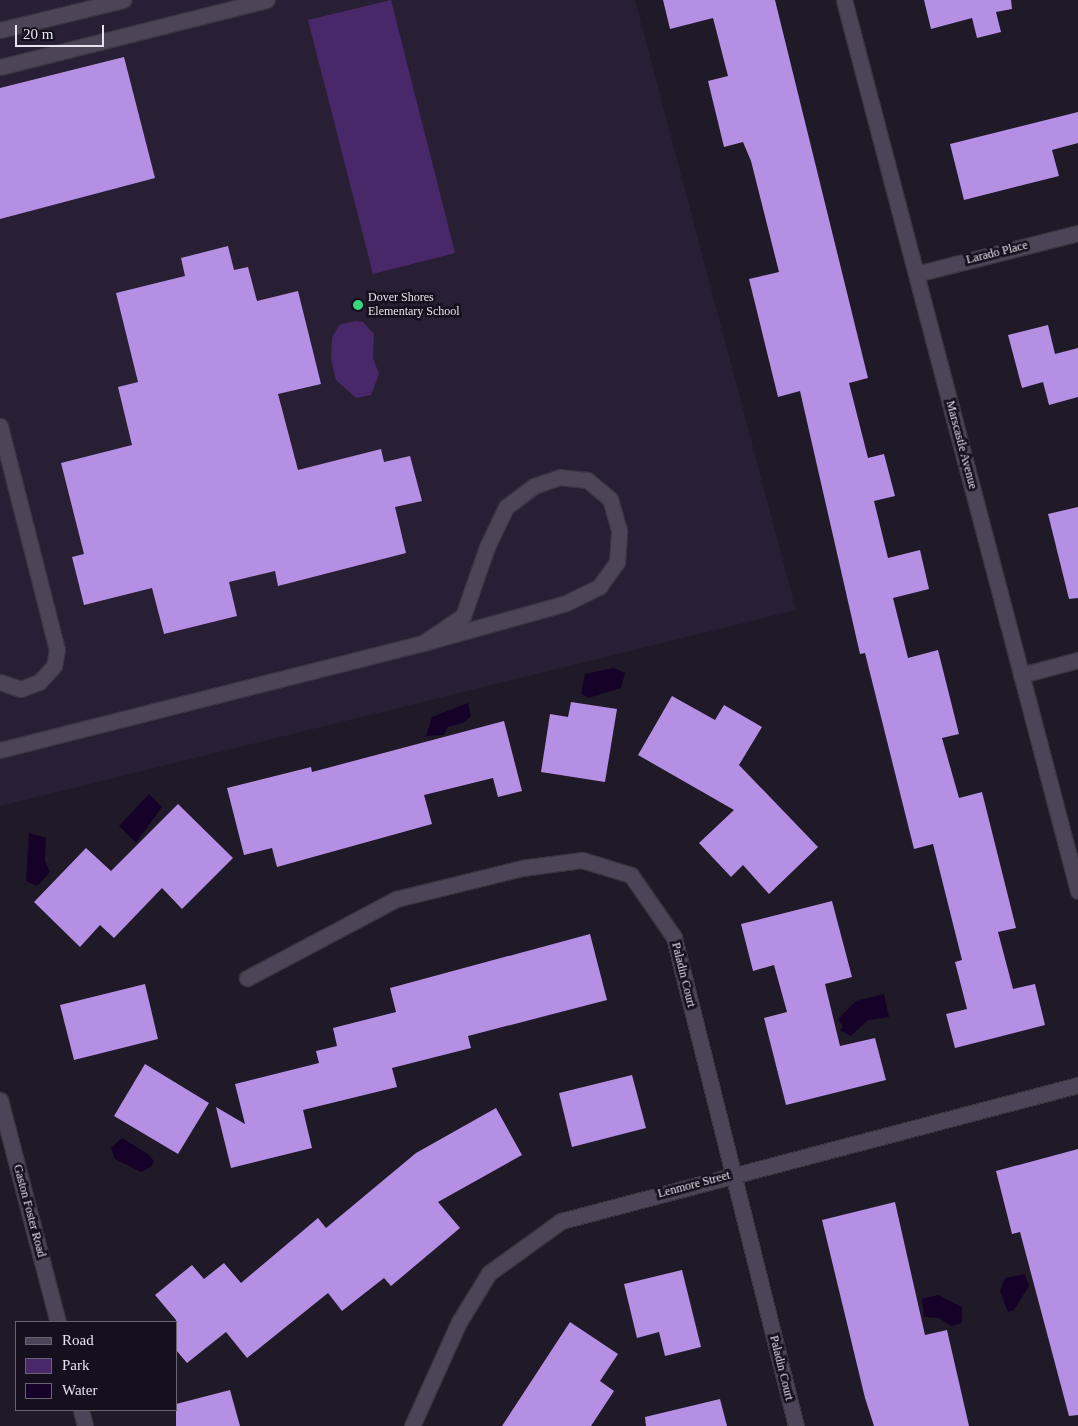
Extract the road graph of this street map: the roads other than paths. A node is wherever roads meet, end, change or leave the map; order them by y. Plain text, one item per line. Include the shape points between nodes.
1 (123, 0) edge
2 (267, 0) edge
3 (844, 0) edge
4 (0, 30) edge
5 (0, 68) edge
6 (1078, 233) edge
7 (916, 274) junction
8 (0, 426) edge
9 (423, 643) junction
10 (1078, 660) edge
11 (1021, 675) junction
12 (0, 682) edge
13 (0, 750) edge
14 (1078, 891) edge
15 (248, 978) dead end
16 (1078, 1085) edge
17 (0, 1100) edge
18 (731, 1174) junction
19 (58, 1321) edge
20 (81, 1411) edge
21 (86, 1426) edge
22 (412, 1426) edge
23 (796, 1426) edge

1 - 4 street
2 - 5 street
3 - 7 street, Marscastle Avenue
6 - 7 street, Larado Place
7 - 11 street, Marscastle Avenue
8 - 12 street via 57,649 54,666 39,682 21,689
9 - 9 street via 566,603 599,586 617,562 619,530 610,499 587,480 560,477 534,486 506,507 463,616
9 - 13 street
10 - 11 street
11 - 14 street, Marscastle Avenue
15 - 18 street, Paladin Court via 396,899 522,868 582,860 632,875 674,937
16 - 18 street, Lenmore Street
17 - 19 street, Gaston Foster Road
18 - 22 street, Lenmore Street via 560,1221 489,1273 459,1322
18 - 23 street, Paladin Court
20 - 21 street

